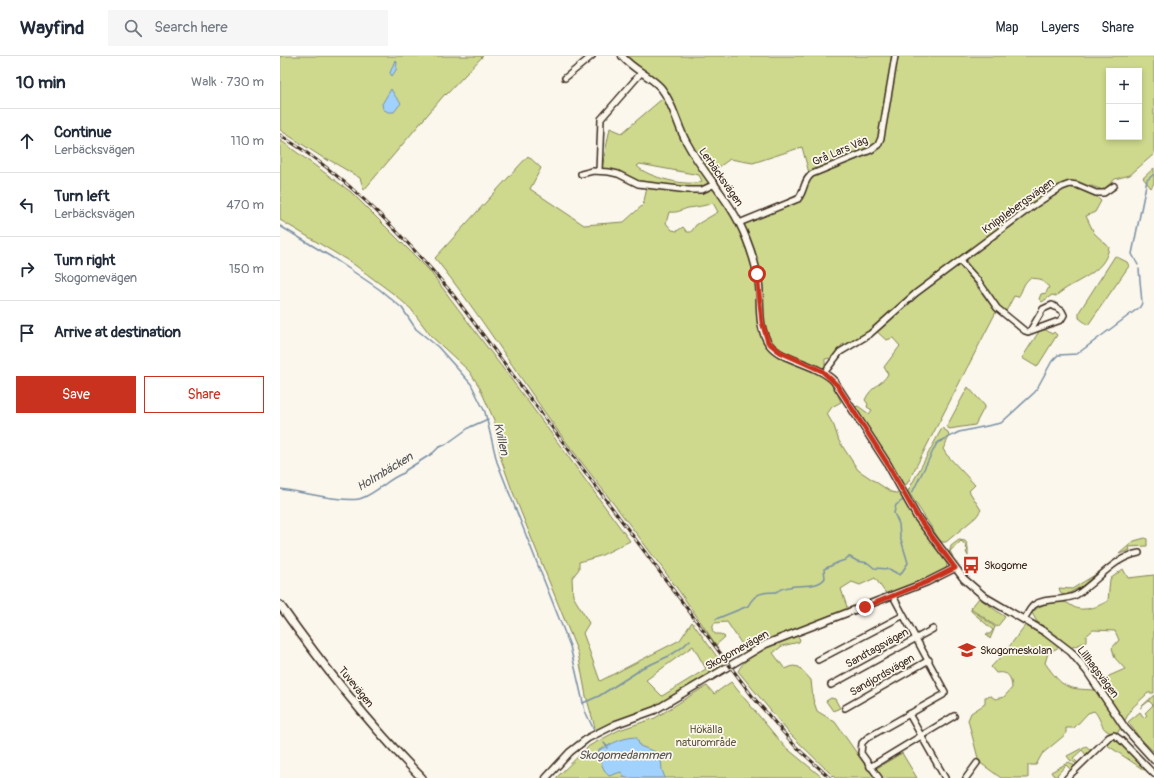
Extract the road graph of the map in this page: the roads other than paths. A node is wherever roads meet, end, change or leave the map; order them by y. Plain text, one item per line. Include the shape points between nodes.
1 (592, 56) edge
2 (622, 56) edge
3 (894, 56) edge
4 (641, 73) junction
5 (565, 78) dead end
6 (599, 171) junction
7 (581, 174) dead end
8 (715, 184) junction
9 (1114, 186) dead end
10 (739, 223) junction
11 (960, 261) junction
12 (1030, 331) junction
13 (824, 372) junction
14 (1139, 553) dead end
15 (955, 568) junction
16 (893, 596) junction
17 (280, 605) edge
18 (904, 615) junction
19 (1024, 620) junction
20 (933, 629) dead end
21 (916, 638) junction
22 (818, 660) dead end
23 (929, 660) junction
24 (831, 685) dead end
25 (845, 708) dead end
26 (909, 714) junction
27 (954, 716) dead end
28 (921, 736) junction
29 (1154, 760) edge
30 (977, 763) dead end
31 (870, 767) junction
32 (1154, 774) edge
33 (422, 778) edge
34 (546, 778) edge
35 (878, 778) edge
36 (945, 778) edge
37 (966, 778) edge
38 (1067, 778) edge

1 - 5 street
2 - 4 street, Lerbäcksvägen
3 - 10 street, Grå Lars Väg via 878,145 812,174 808,177 798,199
4 - 6 street via 601,119
4 - 8 street, Lerbäcksvägen via 666,95 686,143
6 - 7 street
6 - 8 street via 618,174 638,184 652,187 702,190
8 - 10 street, Lerbäcksvägen
9 - 11 street, Knipplebergsvägen via 1104,193 1096,193 1070,184 1062,187
10 - 13 street, Lerbäcksvägen via 756,268 763,329 768,342 780,352
11 - 12 street via 980,282 1004,315 1025,331
11 - 13 street, Knipplebergsvägen via 916,293 870,334 840,352
12 - 12 street via 1061,320 1064,315 1062,311 1052,305 1043,309
13 - 15 street, Lerbäcksvägen via 842,393 917,516
14 - 19 street via 1122,559 1075,595 1063,600 1035,604
15 - 16 street, Skogomevägen
15 - 19 street, Lillhagsvägen via 979,593
16 - 18 street
16 - 34 street, Skogomevägen via 763,645 655,710 616,724 584,741
17 - 33 main road, Tuvevägen via 352,701
18 - 21 street
18 - 22 street
19 - 29 street, Lillhagsvägen via 1054,638 1075,656 1125,728
20 - 21 street, Sandtagsvägen
21 - 23 street
21 - 24 street, Sandtagsvägen
23 - 25 street, Sandjordsvägen
23 - 26 street via 945,692
26 - 28 street
26 - 31 street via 862,743 861,753
27 - 28 street
28 - 31 street
28 - 36 street
30 - 37 street
31 - 35 street
32 - 38 street via 1114,735

